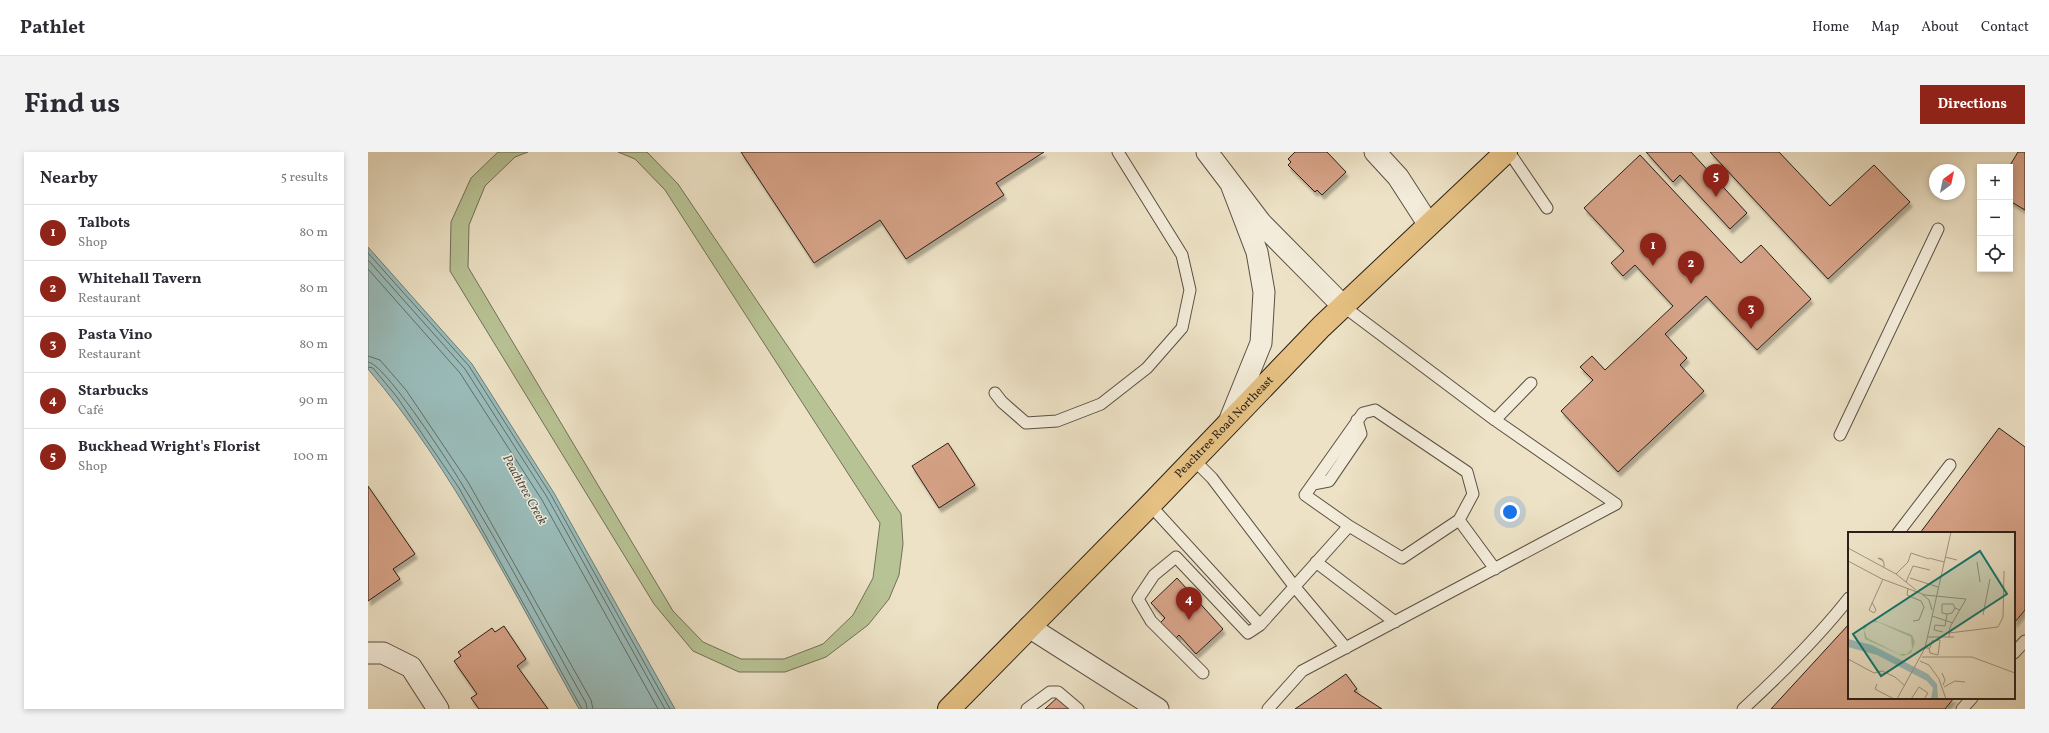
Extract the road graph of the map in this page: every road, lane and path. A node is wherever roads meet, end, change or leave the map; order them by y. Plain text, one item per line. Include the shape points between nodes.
1 (1118, 152) edge
2 (1375, 152) edge
3 (1508, 152) edge
4 (1208, 153) edge
5 (1231, 184) junction
6 (1547, 208) dead end
7 (1429, 225) junction
8 (1938, 229) dead end
9 (1343, 306) junction
10 (1530, 383) dead end
11 (995, 393) dead end
12 (1495, 420) junction
13 (1229, 423) junction
14 (1840, 435) dead end
15 (1194, 460) junction
16 (1950, 465) dead end
17 (1150, 504) junction
18 (1459, 520) junction
19 (1349, 526) junction
20 (1899, 532) edge
21 (1316, 562) junction
22 (1495, 569) junction
23 (1294, 586) junction
24 (1848, 599) edge
25 (1395, 622) junction
26 (1260, 625) junction
27 (1029, 627) junction
28 (2025, 642) edge
29 (1346, 648) junction
30 (2015, 652) edge
31 (368, 653) edge
32 (1203, 673) dead end
33 (1971, 699) edge
34 (1152, 708) edge
35 (438, 709) edge
36 (949, 709) edge
37 (1027, 709) edge
38 (1078, 709) edge
39 (1268, 709) edge
40 (1743, 709) edge
41 (1962, 709) edge

1 - 11 lane via 1182,255 1190,290 1182,328 1147,368 1101,404 1057,421 1026,423
2 - 7 street via 1398,177
3 - 6 lane
3 - 7 highway, Peachtree Road Northeast
4 - 5 street
5 - 9 street via 1261,222
5 - 13 street via 1257,252 1264,292 1261,343
7 - 9 highway, Peachtree Road Northeast
8 - 14 lane
9 - 12 lane
9 - 13 highway, Peachtree Road Northeast
10 - 12 lane
12 - 22 lane via 1616,504
13 - 15 highway, Peachtree Road Northeast
15 - 17 highway, Peachtree Road Northeast
15 - 23 lane via 1212,478
16 - 20 lane
17 - 26 lane
17 - 27 highway, Peachtree Road Northeast
18 - 19 lane via 1402,558
18 - 19 lane via 1473,494 1467,472 1375,410 1363,413 1357,420 1305,496
18 - 22 lane
19 - 21 lane
21 - 23 lane
21 - 25 lane
22 - 25 lane
23 - 26 lane
23 - 29 lane
24 - 40 lane via 1786,669
25 - 29 lane
26 - 32 lane via 1248,633 1176,558 1154,575 1138,599 1151,621
27 - 34 street
27 - 36 highway, Peachtree Road Northeast
28 - 30 lane
29 - 39 lane via 1302,671
31 - 35 street via 383,653 411,667
33 - 41 lane
37 - 38 lane via 1050,692 1058,692

